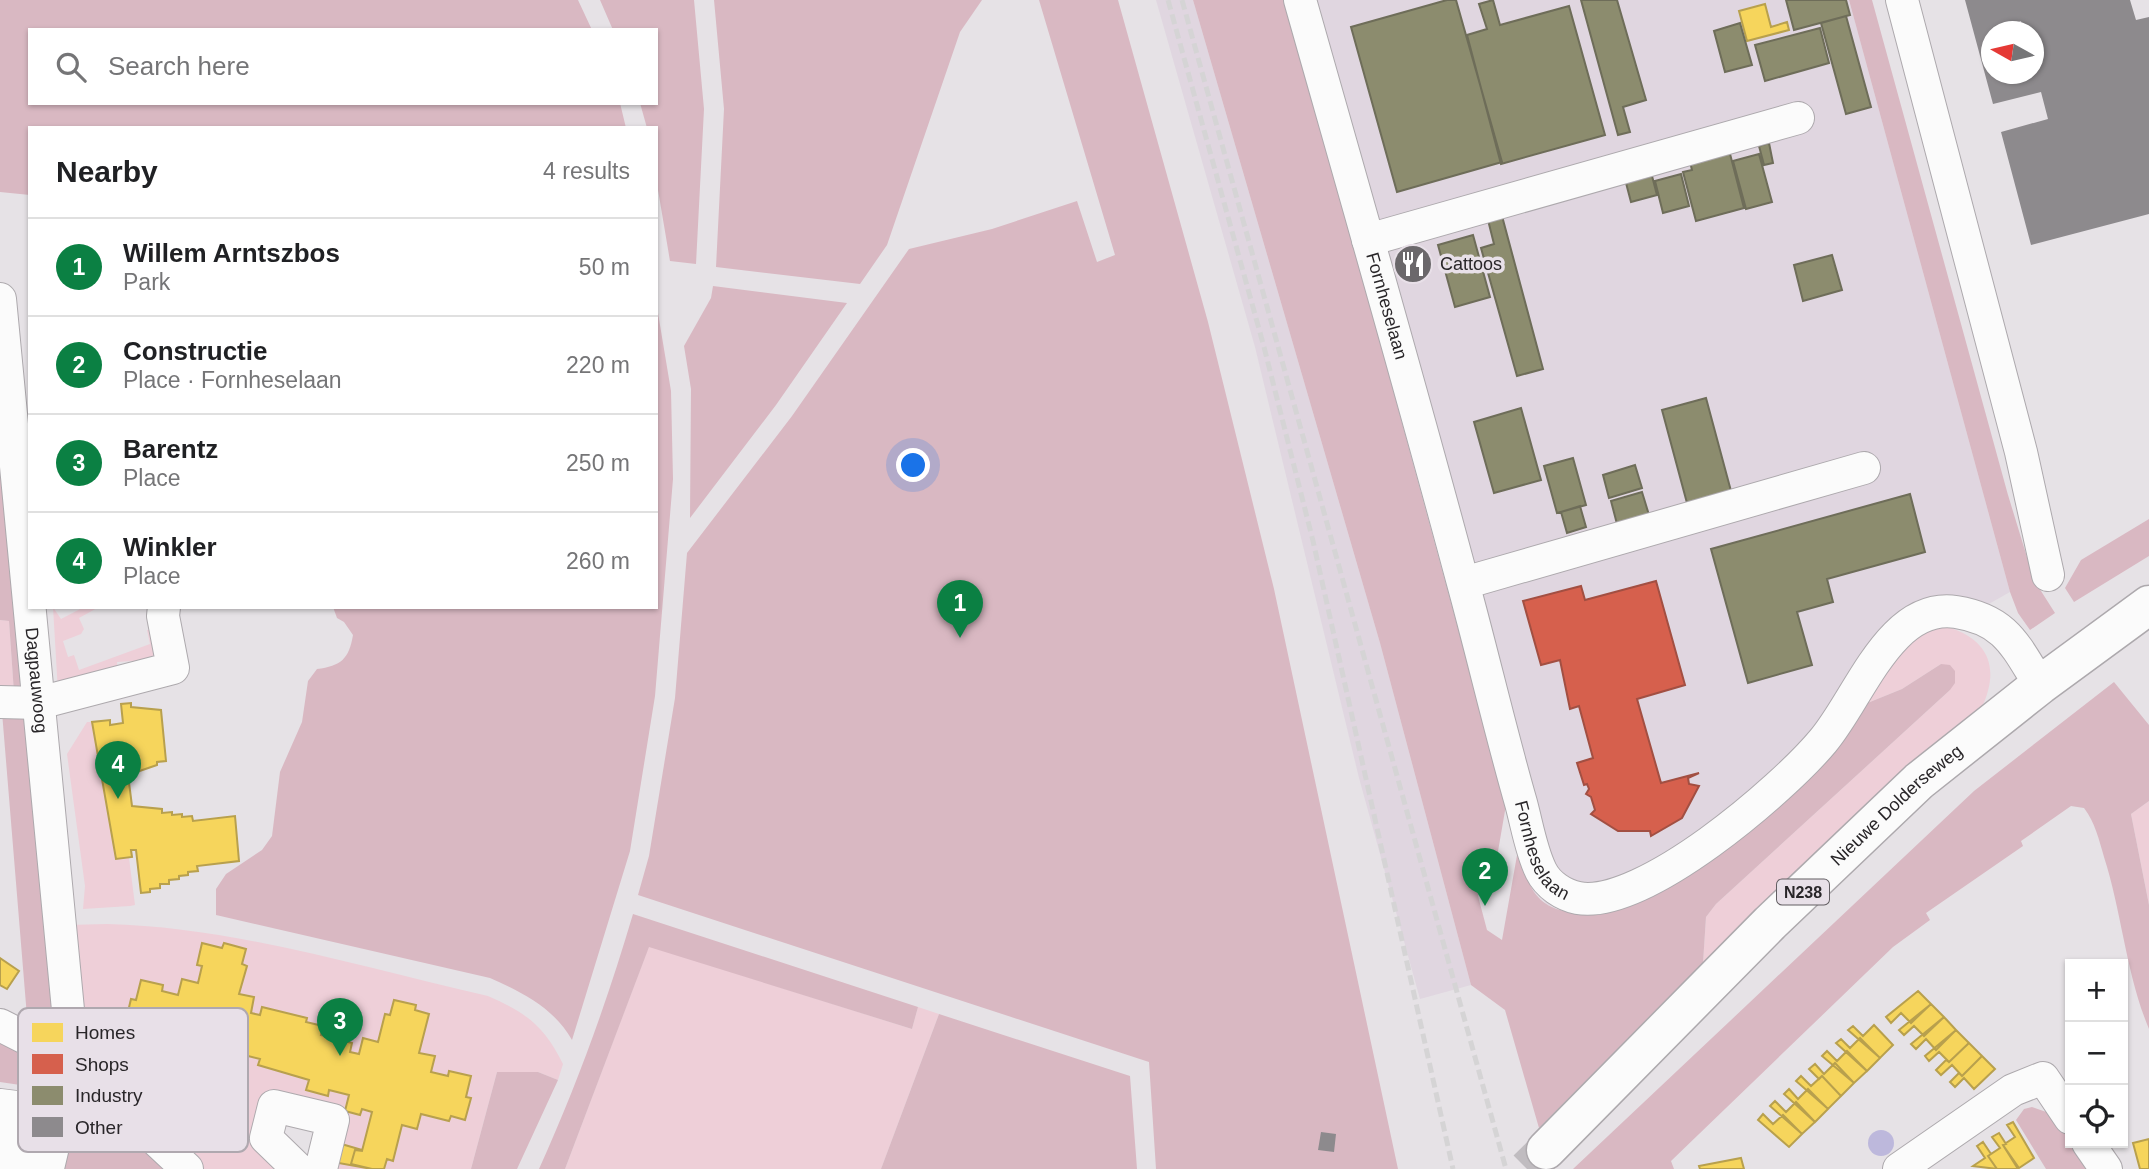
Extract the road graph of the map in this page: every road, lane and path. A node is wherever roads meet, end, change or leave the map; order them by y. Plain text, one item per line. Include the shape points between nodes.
1 (1300, 0) edge
2 (1902, 0) edge
3 (1798, 118) dead end
4 (1368, 240) junction
5 (0, 299) edge
6 (1864, 468) dead end
7 (2048, 575) dead end
8 (1464, 583) junction
9 (28, 593) edge
10 (2149, 605) edge
11 (30, 609) edge
12 (164, 609) edge
13 (2040, 684) junction
14 (0, 702) edge
15 (39, 704) junction
16 (68, 1008) edge
17 (0, 1025) edge
18 (18, 1034) edge
19 (0, 1105) edge
20 (2065, 1111) edge
21 (2091, 1148) edge
22 (1546, 1150) tunnel mouth
23 (52, 1152) edge
24 (169, 1152) edge
25 (5, 1164) edge
26 (187, 1169) edge
27 (298, 1169) edge
28 (321, 1169) edge
29 (1899, 1169) edge
30 (2106, 1169) edge

1 - 4 street, Fornheselaan
2 - 7 street via 2021,452
3 - 4 street, Fornheselaan
4 - 8 street, Fornheselaan
5 - 9 street, Dagpauwoog
6 - 8 street
8 - 13 street, Fornheselaan via 1540,869 1549,882 1579,898 1607,898 1644,884 1770,794 1821,744 1846,713 1881,654 1912,620 1948,611 1984,618 2003,628
10 - 13 main road, Nieuwe Dolderseweg / N238
11 - 15 street, Dagpauwoog
12 - 15 street via 173,668
13 - 22 main road, Nieuwe Dolderseweg / N238 via 1919,780
14 - 15 street
15 - 16 street, Dagpauwoog
17 - 18 street
19 - 25 street via 16,1107
20 - 29 street via 2043,1078 2013,1090
21 - 30 street
23 - 25 street, Dagpauwoog via 48,1168
24 - 26 street
27 - 28 street via 266,1138 274,1106 333,1120

